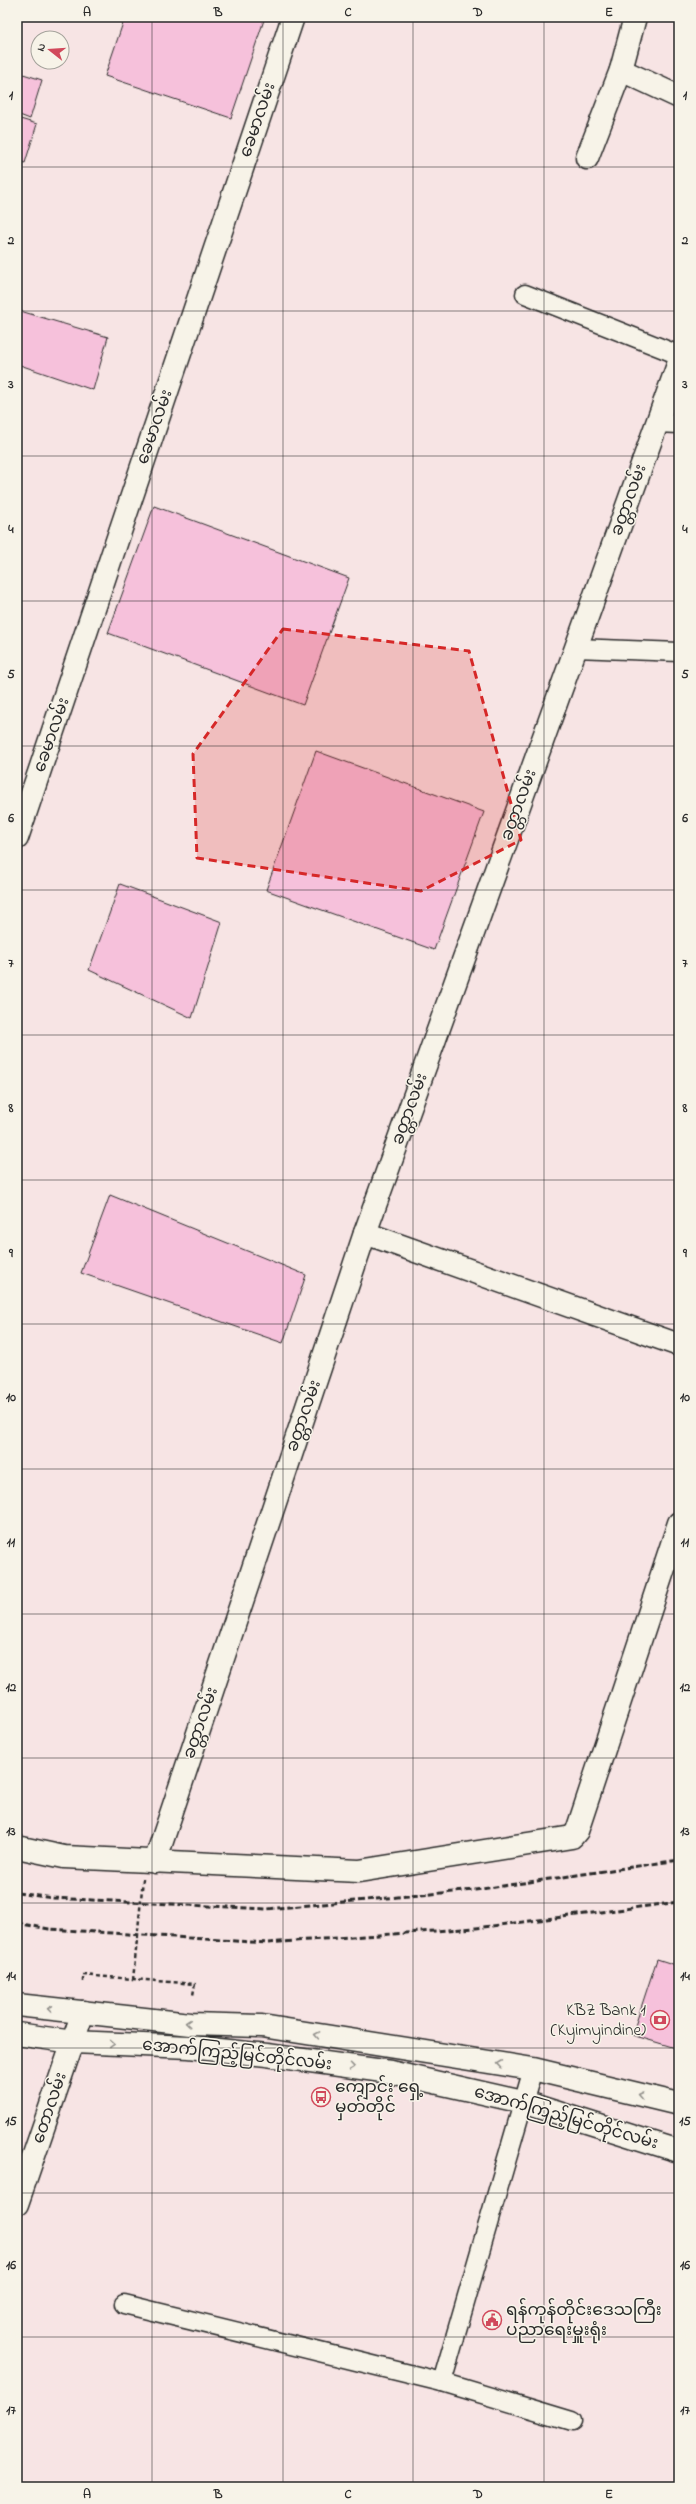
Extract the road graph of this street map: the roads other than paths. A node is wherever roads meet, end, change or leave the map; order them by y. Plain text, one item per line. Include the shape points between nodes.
1 (293, 17) edge
2 (635, 17) edge
3 (621, 70) junction
4 (679, 97) edge
5 (587, 158) dead end
6 (525, 294) dead end
7 (679, 355) edge
8 (679, 362) edge
9 (656, 424) junction
10 (679, 424) edge
11 (576, 648) junction
12 (679, 652) edge
13 (17, 838) edge
14 (365, 1233) junction
15 (679, 1345) edge
16 (679, 1523) edge
17 (17, 1847) edge
18 (149, 1870) junction
19 (17, 2005) edge
20 (83, 2012) junction
21 (17, 2034) edge
22 (73, 2042) junction
23 (533, 2069) junction
24 (523, 2102) junction
25 (679, 2104) edge
26 (679, 2151) edge
27 (17, 2204) edge
28 (124, 2304) dead end
29 (442, 2382) junction
30 (572, 2422) dead end

1 - 13 street, ခေမာလမ်း
2 - 3 street
3 - 4 street
3 - 5 street
6 - 7 lane
8 - 9 street, ခတ္တာလမ်း
9 - 10 lane
9 - 11 street, ခတ္တာလမ်း
11 - 12 lane
11 - 14 street, ခတ္တာလမ်း
14 - 15 street
14 - 18 street, ခတ္တာလမ်း
16 - 18 street via 577,1831 572,1837 359,1871
17 - 18 street
20 -> 19 street, အောက်ကြည့်မြင်တိုင်လမ်း
20 - 22 street, တောလမ်း
23 -> 20 street, အောက်ကြည့်မြင်တိုင်လမ်း via 262,2026 190,2024
21 - 22 street, အောက်ကြည့်မြင်တိုင်လမ်း
22 -> 24 street, အောက်ကြည့်မြင်တိုင်လမ်း via 189,2047 267,2055 390,2072
22 - 27 street, တောလမ်း
23 - 24 lane
25 -> 23 street, အောက်ကြည့်မြင်တိုင်လမ်း
24 - 26 street, အောက်ကြည့်မြင်တိုင်လမ်း
24 - 29 lane
28 - 29 lane
29 - 30 lane

